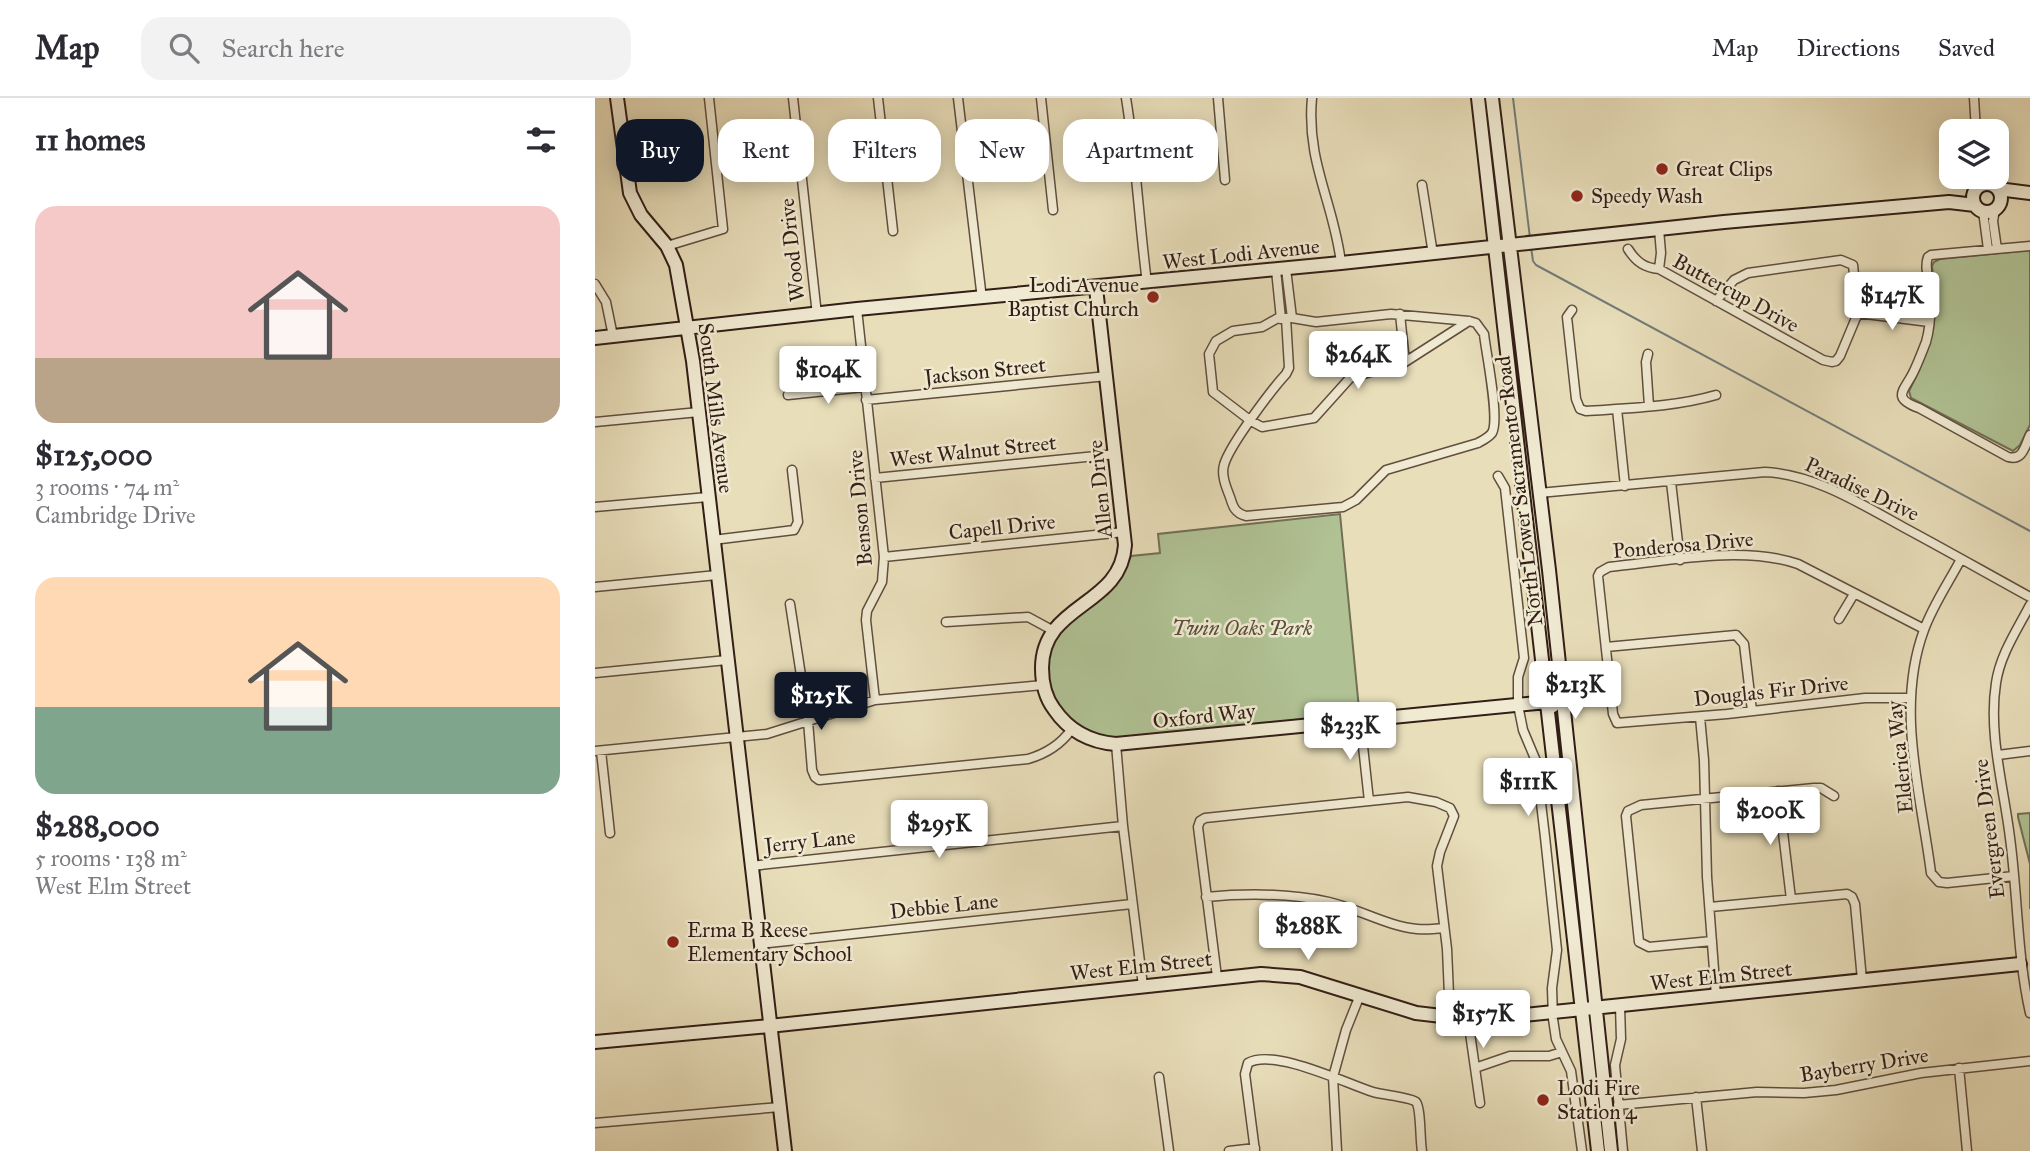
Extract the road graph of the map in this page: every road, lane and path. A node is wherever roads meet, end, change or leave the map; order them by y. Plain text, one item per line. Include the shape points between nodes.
1 (617, 98) edge
2 (709, 98) edge
3 (793, 98) edge
4 (878, 98) edge
5 (958, 98) edge
6 (1041, 98) edge
7 (1126, 98) edge
8 (1217, 98) edge
9 (1312, 98) edge
10 (1478, 98) edge
11 (1484, 98) edge
12 (1492, 98) edge
13 (1974, 98) edge
14 (1494, 112) junction
15 (1976, 119) edge
16 (1226, 180) dead end
17 (1422, 185) dead end
18 (1986, 193) edge
19 (2029, 193) edge
20 (1053, 210) dead end
21 (1659, 229) junction
22 (893, 231) dead end
23 (1515, 245) junction
24 (667, 246) junction
25 (2030, 246) edge
26 (1495, 247) junction
27 (1628, 249) dead end
28 (1992, 249) junction
29 (1433, 254) junction
30 (1341, 263) junction
31 (1281, 269) junction
32 (1659, 270) junction
33 (1147, 283) junction
34 (595, 284) edge
35 (1096, 288) junction
36 (982, 299) junction
37 (1716, 301) junction
38 (857, 309) junction
39 (1572, 310) dead end
40 (1858, 313) junction
41 (1400, 314) junction
42 (817, 315) junction
43 (1287, 318) junction
44 (1469, 321) junction
45 (1929, 322) junction
46 (687, 330) junction
47 (613, 336) junction
48 (595, 338) edge
49 (1648, 354) dead end
50 (1405, 362) junction
51 (1107, 376) junction
52 (864, 387) junction
53 (788, 395) dead end
54 (1716, 395) dead end
55 (866, 400) junction
56 (1649, 406) junction
57 (1617, 409) junction
58 (699, 412) junction
59 (1251, 421) junction
60 (595, 422) edge
61 (2030, 435) edge
62 (1116, 454) junction
63 (1521, 468) junction
64 (792, 470) dead end
65 (1498, 476) dead end
66 (875, 478) junction
67 (1671, 482) junction
68 (1625, 486) junction
69 (1539, 493) junction
70 (708, 497) junction
71 (595, 507) edge
72 (1124, 532) junction
73 (713, 540) junction
74 (884, 556) junction
75 (1961, 559) junction
76 (1679, 560) junction
77 (717, 575) junction
78 (595, 587) edge
79 (1854, 594) junction
80 (2030, 597) edge
81 (790, 604) dead end
82 (2030, 605) edge
83 (1839, 619) dead end
84 (946, 622) dead end
85 (1924, 629) junction
86 (1052, 630) junction
87 (1606, 648) junction
88 (727, 660) junction
89 (595, 673) edge
90 (1043, 685) junction
91 (1910, 698) junction
92 (875, 700) junction
93 (1547, 702) junction
94 (1518, 705) junction
95 (1752, 711) junction
96 (1700, 717) junction
97 (1360, 719) junction
98 (808, 721) junction
99 (1071, 730) junction
100 (736, 738) junction
101 (1116, 744) junction
102 (598, 751) edge
103 (2030, 751) edge
104 (1998, 755) junction
105 (1570, 769) junction
106 (1778, 792) junction
107 (1834, 796) dead end
108 (1706, 799) junction
109 (1369, 801) junction
110 (1123, 826) junction
111 (610, 833) dead end
112 (751, 866) junction
113 (2014, 876) junction
114 (1206, 897) junction
115 (1791, 899) junction
116 (1132, 904) junction
117 (1710, 907) junction
118 (1444, 928) junction
119 (1712, 941) junction
120 (760, 944) junction
121 (2020, 964) junction
122 (1217, 977) junction
123 (1862, 980) junction
124 (1143, 986) junction
125 (1360, 995) junction
126 (1716, 996) junction
127 (1620, 1006) junction
128 (1588, 1009) junction
129 (1553, 1012) junction
130 (2030, 1013) edge
131 (1450, 1018) junction
132 (1468, 1019) junction
133 (769, 1026) junction
134 (595, 1042) edge
135 (1562, 1052) junction
136 (2030, 1061) edge
137 (1475, 1068) junction
138 (1959, 1069) junction
139 (1159, 1077) dead end
140 (1333, 1077) junction
141 (1696, 1097) junction
142 (1480, 1103) dead end
143 (1618, 1105) junction
144 (780, 1107) junction
145 (595, 1124) edge
146 (1255, 1149) edge
147 (785, 1151) edge
148 (1169, 1151) edge
149 (1229, 1151) edge
150 (1337, 1151) edge
151 (1422, 1151) edge
152 (1582, 1151) edge
153 (1598, 1151) edge
154 (1611, 1151) edge
155 (1623, 1151) edge
156 (1702, 1151) edge
157 (1967, 1151) edge

1 - 24 street, South Mills Avenue via 630,193 641,215
2 - 24 street via 723,229
3 - 42 street, Wood Drive
4 - 22 street
5 - 36 street
6 - 20 street
7 - 33 street
8 - 16 street
9 - 30 street via 1312,142 1338,234
10 - 26 street, North Lower Sacramento Road
11 - 14 street via 1487,109
12 - 14 street, North Lower Sacramento Road
13 - 15 street
14 - 23 street, North Lower Sacramento Road
17 - 29 street
18 - 19 street
18 - 21 street, West Lodi Avenue via 1949,202
18 - 28 street
21 - 23 street, West Lodi Avenue
21 - 32 street
23 - 26 street, West Lodi Avenue
23 - 69 street, North Lower Sacramento Road
24 - 46 street, South Mills Avenue via 677,265
25 - 28 street
26 - 29 street, West Lodi Avenue
26 - 63 street, North Lower Sacramento Road
27 - 32 street, Buttercup Drive via 1638,262
28 - 45 street via 1928,257
29 - 30 street, West Lodi Avenue
30 - 31 street, West Lodi Avenue
31 - 33 street, West Lodi Avenue
31 - 43 street
32 - 37 street, Buttercup Drive
33 - 35 street, West Lodi Avenue
34 - 47 street via 606,302
35 - 36 street, West Lodi Avenue
35 - 51 street, Allen Drive
36 - 38 street, West Lodi Avenue
37 - 40 street, Buttercup Drive via 1832,362 1840,356
37 - 40 street via 1734,280 1748,273 1841,260 1850,262 1854,270
38 - 42 street, West Lodi Avenue
38 - 52 street, Benson Drive
39 - 57 street via 1567,317 1580,409
40 - 45 street
41 - 43 street via 1316,322
41 - 44 street
41 - 50 street
42 - 46 street, West Lodi Avenue
43 - 59 street via 1289,368
43 - 59 street via 1223,335 1209,354 1213,392
44 - 50 street
44 - 59 street via 1484,334 1495,417 1491,433 1478,443 1386,470 1343,507 1240,515 1227,487 1224,464
45 - 61 street via 1926,342 1902,391 1907,404 2008,457 2023,452
46 - 47 street, West Lodi Avenue
46 - 58 street, South Mills Avenue
47 - 48 street, West Lodi Avenue
49 - 56 street
50 - 59 street via 1350,378 1314,418 1270,427
51 - 55 street, Jackson Street
51 - 62 street, Allen Drive
52 - 53 street
52 - 55 street, Benson Drive
54 - 56 street
55 - 66 street, Benson Drive
56 - 57 street
57 - 68 street
58 - 60 street
58 - 70 street, South Mills Avenue
62 - 66 street, West Walnut Street
62 - 72 street, Allen Drive
63 - 69 street via 1528,489
63 - 93 street, North Lower Sacramento Road
64 - 73 street via 798,522 794,530
65 - 94 street via 1505,488 1524,658 1518,677
66 - 74 street, Benson Drive
67 - 68 street, Paradise Drive
67 - 75 street, Paradise Drive via 1765,472 1791,475 1846,498
67 - 76 street
68 - 69 street, Paradise Drive
69 - 105 street, North Lower Sacramento Road
70 - 71 street
70 - 73 street, South Mills Avenue
72 - 74 street, Capell Drive
72 - 86 street, Allen Drive via 1124,553 1111,583
73 - 77 street, South Mills Avenue
74 - 92 street, Benson Drive via 882,582 866,620
75 - 80 street, Paradise Drive
75 - 85 street, Elderica Way
76 - 79 street, Ponderosa Drive via 1742,555 1779,558
76 - 87 street, Ponderosa Drive via 1609,567 1599,574
77 - 78 street
77 - 88 street, South Mills Avenue
79 - 83 street
79 - 85 street, Ponderosa Drive
81 - 98 street
82 - 104 street, Evergreen Drive via 1998,674 1993,705
84 - 86 street via 1028,617
85 - 91 street, Elderica Way
86 - 90 street via 1042,662
87 - 95 street via 1736,635 1745,643
87 - 96 street, Douglas Fir Drive via 1614,720 1623,724
88 - 89 street
88 - 100 street, South Mills Avenue
90 - 92 street
90 - 99 street via 1050,704
91 - 95 street, Douglas Fir Drive via 1865,698
91 - 113 street, Elderica Way via 1932,877 1947,883
92 - 98 street
93 - 94 street, Oxford Way
93 - 105 street via 1556,707 1563,754
93 - 128 street, North Lower Sacramento Road
94 - 97 street, Oxford Way
94 - 129 street via 1536,761 1545,838 1557,950
95 - 96 street, Douglas Fir Drive
96 - 108 street
97 - 101 street, Oxford Way
97 - 109 street
98 - 99 street via 812,770 817,779 826,780 1028,760 1055,746
98 - 100 street
99 - 101 street via 1097,742
100 - 102 street
100 - 112 street, South Mills Avenue
101 - 110 street
102 - 111 street
103 - 104 street
104 - 113 street, Evergreen Drive
105 - 128 street, North Lower Sacramento Road
106 - 107 street via 1821,788
106 - 108 street
106 - 115 street
108 - 117 street
108 - 119 street via 1641,805 1626,816 1639,942 1655,946
109 - 114 street via 1202,820 1198,827
109 - 118 street via 1415,797 1450,808 1454,816 1438,861
110 - 112 street, Jerry Lane
110 - 116 street
112 - 120 street, South Mills Avenue
113 - 121 street, Evergreen Drive
114 - 118 street via 1296,895 1403,926
114 - 122 street
115 - 117 street
115 - 123 street via 1852,897
116 - 120 street, Debbie Lane
116 - 124 street
117 - 119 street
118 - 131 street
119 - 126 street
120 - 133 street, South Mills Avenue
121 - 123 street, West Elm Street
121 - 130 street, Evergreen Drive
122 - 124 street, West Elm Street
122 - 125 street, West Elm Street via 1300,977
123 - 126 street, West Elm Street
124 - 133 street, West Elm Street
125 - 131 street, West Elm Street via 1416,1013
125 - 140 street
126 - 127 street, West Elm Street
127 - 128 street, West Elm Street
127 - 143 street via 1621,1039 1615,1065
128 - 129 street, West Elm Street
128 - 153 street, North Lower Sacramento Road
128 - 154 street, North Lower Sacramento Road
129 - 132 street, West Elm Street
129 - 135 street
131 - 132 street, West Elm Street
132 - 137 street
133 - 134 street, West Elm Street
133 - 144 street, South Mills Avenue
135 - 137 street via 1510,1056
135 - 152 street via 1571,1071
136 - 138 street, Bayberry Drive
137 - 142 street
138 - 141 street, Bayberry Drive via 1836,1090
138 - 157 street
139 - 148 street
140 - 146 street via 1285,1061 1248,1063 1245,1074
140 - 150 street
140 - 151 street via 1416,1102
141 - 143 street, Bayberry Drive
141 - 156 street
143 - 155 street
144 - 145 street
144 - 147 street, South Mills Avenue
146 - 149 street

